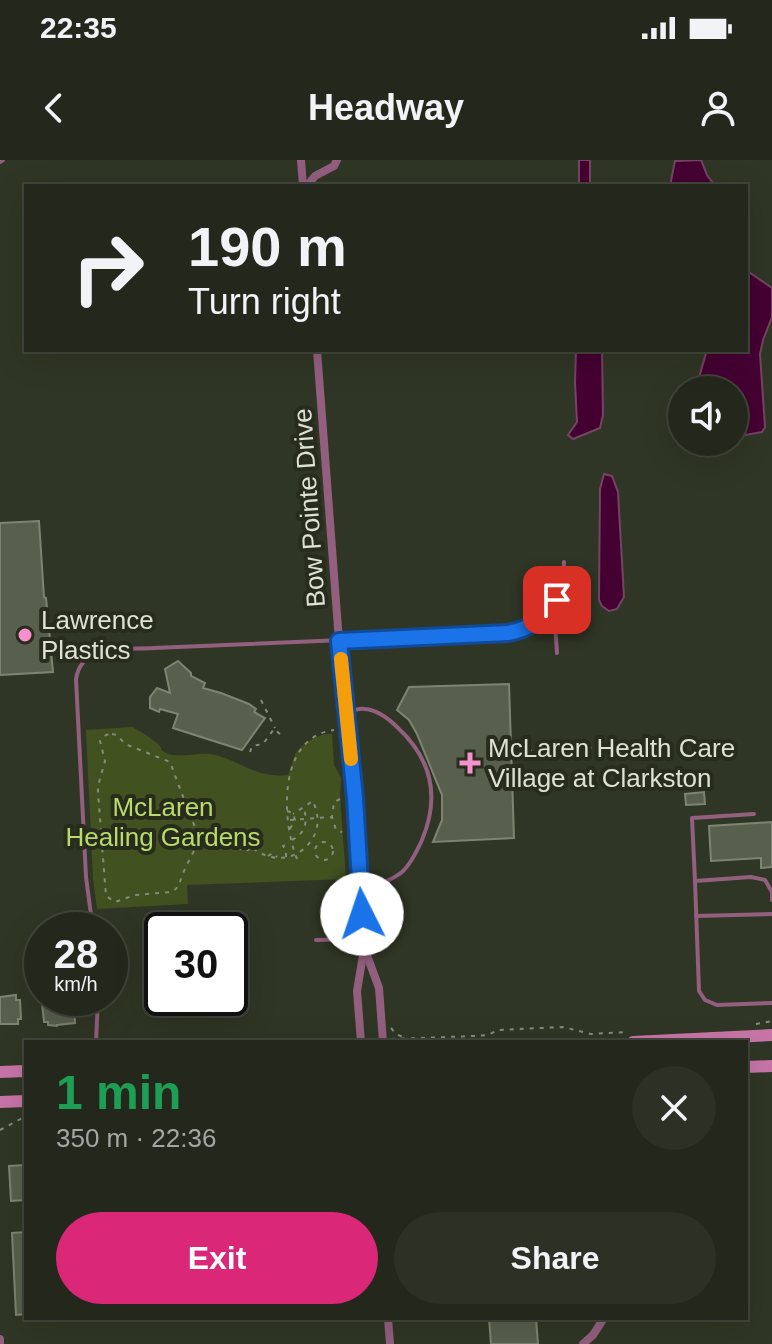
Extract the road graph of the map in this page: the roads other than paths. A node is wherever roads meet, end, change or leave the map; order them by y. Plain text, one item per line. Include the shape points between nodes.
1 (301, 160) edge
2 (337, 160) edge
3 (305, 184) edge
4 (307, 184) edge
5 (317, 352) edge
6 (564, 562) dead end
7 (554, 605) junction
8 (339, 641) junction
9 (557, 653) dead end
10 (346, 711) junction
11 (754, 814) dead end
12 (695, 881) junction
13 (360, 889) junction
14 (772, 900) edge
15 (91, 912) edge
16 (772, 914) edge
17 (696, 916) junction
18 (364, 939) junction
19 (316, 940) dead end
20 (364, 949) junction
21 (772, 1003) edge
22 (97, 1016) edge
23 (772, 1035) edge
24 (631, 1037) edge
25 (96, 1040) edge
26 (361, 1040) edge
27 (383, 1040) edge
28 (655, 1040) edge
29 (681, 1040) edge
30 (772, 1066) edge
31 (748, 1067) edge
32 (24, 1071) edge
33 (0, 1072) edge
34 (24, 1101) edge
35 (0, 1102) edge
36 (388, 1320) edge
37 (603, 1320) edge
38 (390, 1344) edge
39 (583, 1344) edge

1 - 3 street
2 - 4 street
5 - 8 street, Bow Pointe Drive
6 - 7 lane via 563,584
7 - 8 lane via 538,621 508,633
7 - 9 lane
8 - 10 street, Bow Pointe Drive
8 - 15 lane via 107,651 82,661 77,694
10 - 13 street, Bow Pointe Drive
10 - 13 lane via 365,709 396,725 418,749 431,786 429,819 410,864 393,878
11 - 12 lane via 692,818
12 - 14 lane via 765,880
12 - 17 lane
13 - 18 street, Bow Pointe Drive
16 - 17 lane
17 - 21 lane via 699,991 705,1000 717,1005
18 - 19 lane
18 - 20 street, Bow Pointe Drive
20 - 26 street, Bow Pointe Drive via 357,991
20 - 27 street, Bow Pointe Drive via 379,988
22 - 25 lane
23 - 29 main road
24 - 28 main road
30 - 31 main road
32 - 33 main road
34 - 35 main road
36 - 38 street
37 - 39 street

